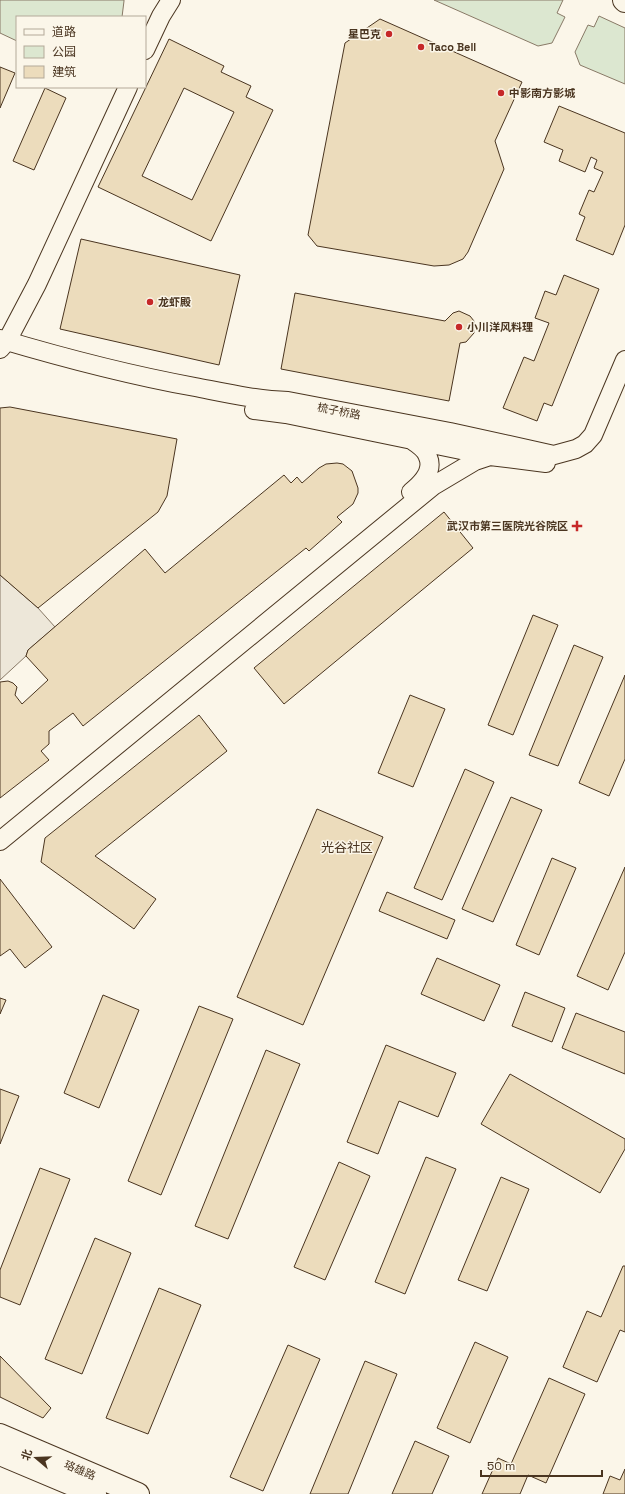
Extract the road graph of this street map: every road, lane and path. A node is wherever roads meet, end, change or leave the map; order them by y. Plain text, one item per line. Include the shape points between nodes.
1 (161, 0) edge
2 (171, 0) edge
3 (146, 29) edge
4 (146, 48) edge
5 (119, 88) edge
6 (128, 88) edge
7 (2, 342) edge
8 (625, 360) edge
9 (625, 385) edge
10 (409, 438) junction
11 (490, 456) junction
12 (0, 828) edge
13 (0, 841) edge
14 (0, 1435) edge
15 (0, 1454) edge
16 (95, 1494) edge
17 (138, 1494) edge

1 - 3 street
2 - 4 street
5 - 7 street
6 - 7 street via 37,284
7 - 8 street, 梳子桥路 via 147,378 264,400 296,402 554,455 576,449 593,435
7 - 10 street, 梳子桥路 via 51,365 144,387 262,412 286,414
9 - 11 street, 梳子桥路 via 602,441 595,450 584,457 559,465
10 - 11 street, 梳子桥路
10 - 12 street via 421,447 428,457 428,473 420,485
11 - 13 street via 475,461 433,486
14 - 17 main road, 珞雄路
15 - 16 main road, 珞雄路

